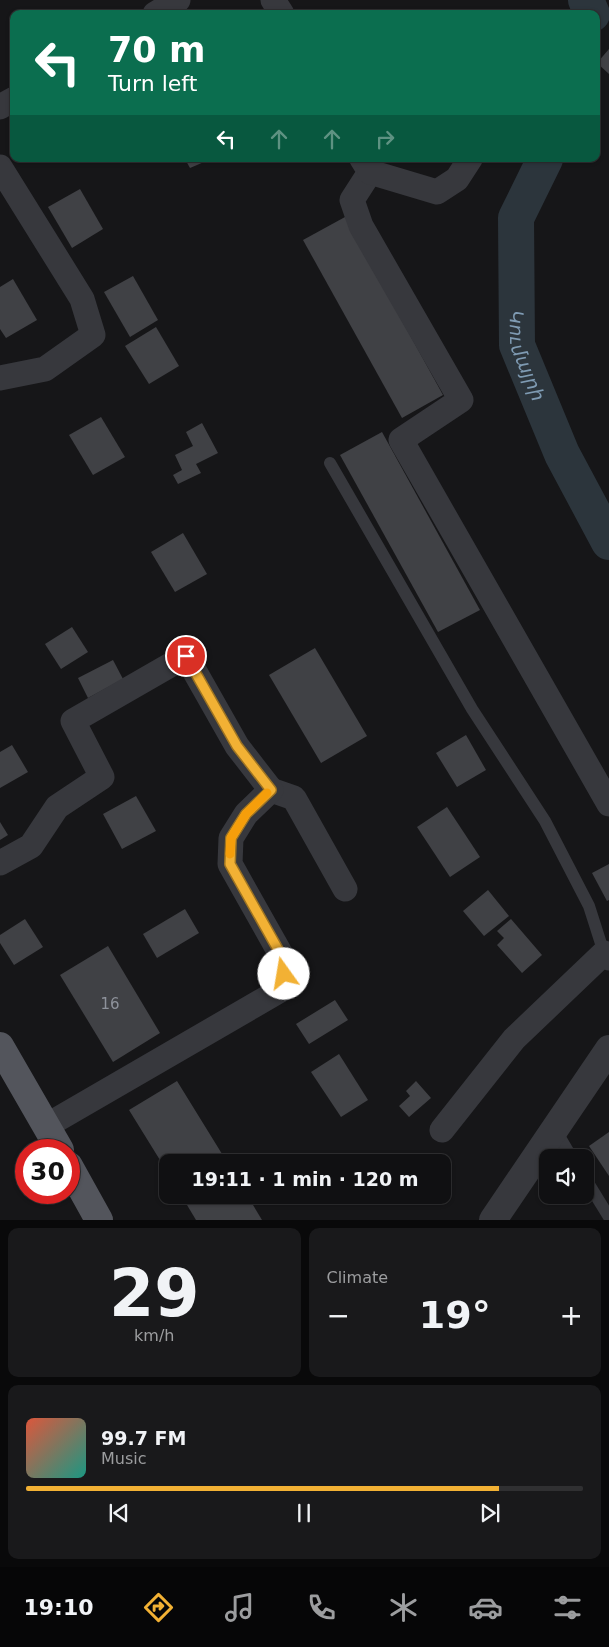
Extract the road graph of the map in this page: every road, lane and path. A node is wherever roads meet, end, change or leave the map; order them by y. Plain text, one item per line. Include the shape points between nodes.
1 (178, 0) edge
2 (162, 10) edge
3 (468, 162) edge
4 (366, 166) edge
5 (0, 167) edge
6 (0, 378) edge
7 (330, 464) dead end
8 (271, 790) junction
9 (609, 804) edge
10 (0, 863) edge
11 (345, 889) dead end
12 (606, 956) edge
13 (0, 1046) edge
14 (609, 1049) edge
15 (46, 1126) junction
16 (555, 1129) junction
17 (442, 1130) dead end
18 (54, 1139) edge
19 (567, 1149) edge
20 (80, 1186) edge
21 (594, 1193) edge
22 (609, 1217) edge
23 (99, 1220) edge
24 (493, 1220) edge

1 - 2 street
3 - 4 street via 457,179 437,192
4 - 9 street via 352,200 361,226 460,400 401,440
5 - 6 street via 82,299 93,335 45,368
7 - 12 lane via 472,709 545,820 589,906
8 - 10 street via 237,746 186,656 73,721 102,777 57,807 31,846
8 - 11 street via 294,798
8 - 15 street via 246,814 231,838 230,864 284,960 284,988
12 - 17 street via 514,1039
13 - 15 main road
14 - 16 street
15 - 18 main road
16 - 19 lane
16 - 24 street
20 - 23 main road
21 - 22 lane

